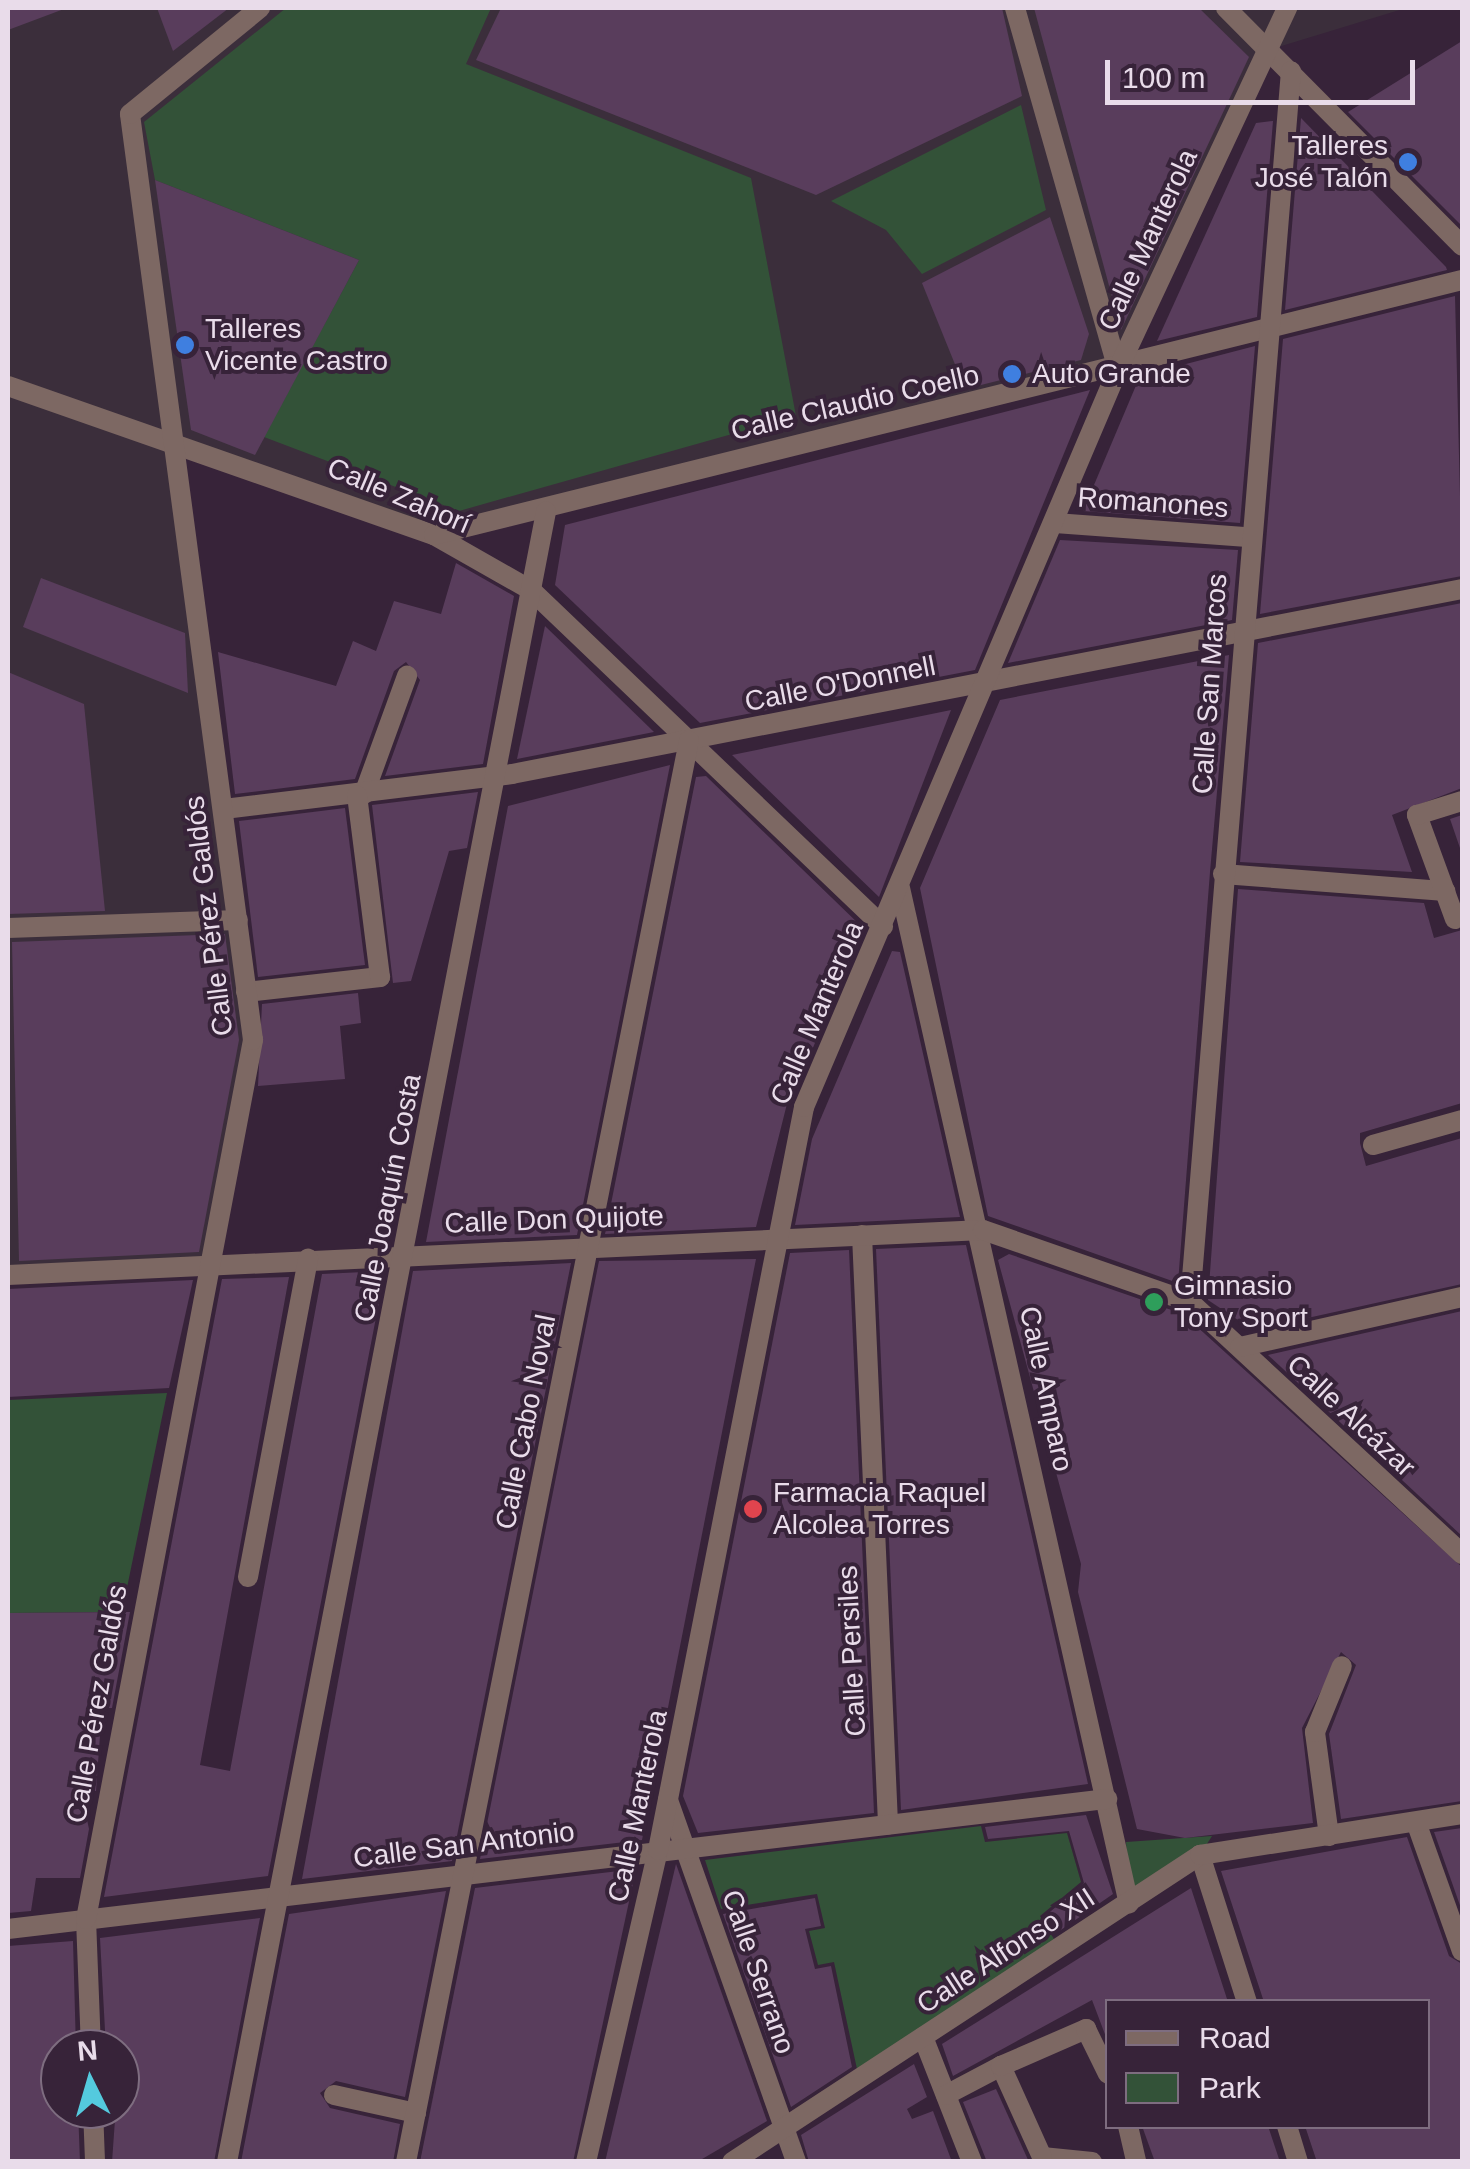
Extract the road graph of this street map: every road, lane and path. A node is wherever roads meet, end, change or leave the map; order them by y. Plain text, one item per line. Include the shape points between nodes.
1 (260, 8) edge
2 (1015, 8) edge
3 (1226, 8) edge
4 (1287, 8) edge
5 (1268, 50) junction
6 (1291, 71) junction
7 (1462, 246) edge
8 (1462, 280) edge
9 (1264, 330) junction
10 (1118, 369) junction
11 (8, 386) edge
12 (172, 436) junction
13 (546, 512) junction
14 (1056, 523) junction
15 (434, 536) junction
16 (1247, 537) junction
17 (1462, 589) edge
18 (531, 590) junction
19 (1244, 635) junction
20 (407, 676) dead end
21 (990, 683) junction
22 (691, 741) junction
23 (496, 777) junction
24 (361, 794) junction
25 (1462, 802) edge
26 (224, 808) junction
27 (1223, 874) junction
28 (900, 888) junction
29 (1444, 891) junction
30 (1455, 919) dead end
31 (238, 920) junction
32 (883, 926) junction
33 (8, 928) edge
34 (246, 992) junction
35 (1462, 1120) edge
36 (1373, 1145) dead end
37 (983, 1230) junction
38 (862, 1235) junction
39 (776, 1238) junction
40 (588, 1248) junction
41 (406, 1253) junction
42 (8, 1256) edge
43 (308, 1259) junction
44 (206, 1266) junction
45 (8, 1274) edge
46 (1462, 1297) edge
47 (1190, 1302) junction
48 (1240, 1347) junction
49 (1462, 1554) edge
50 (248, 1578) dead end
51 (1342, 1666) dead end
52 (1107, 1799) junction
53 (668, 1800) junction
54 (1462, 1814) edge
55 (1416, 1822) junction
56 (888, 1824) junction
57 (1329, 1836) junction
58 (684, 1847) junction
59 (658, 1850) junction
60 (1200, 1855) junction
61 (464, 1873) junction
62 (283, 1894) junction
63 (1129, 1904) junction
64 (86, 1919) junction
65 (8, 1929) edge
66 (1462, 1951) edge
67 (1245, 1999) edge
68 (89, 2029) edge
69 (923, 2037) junction
70 (1001, 2066) junction
71 (1105, 2068) edge
72 (334, 2095) dead end
73 (946, 2095) junction
74 (416, 2113) junction
75 (783, 2127) junction
76 (93, 2129) edge
77 (1129, 2129) edge
78 (1287, 2129) edge
79 (94, 2162) edge
80 (227, 2162) edge
81 (406, 2162) edge
82 (586, 2162) edge
83 (732, 2162) edge
84 (796, 2162) edge
85 (972, 2162) edge
86 (1092, 2162) edge
87 (1136, 2162) edge
88 (1298, 2162) edge

1 - 12 street, Calle Pérez Galdós via 130,114
2 - 10 street
3 - 5 street
4 - 5 street, Calle Manterola
5 - 6 street
5 - 10 street, Calle Manterola
6 - 7 street
6 - 9 street, Calle San Marcos
8 - 9 street, Calle Claudio Coello
9 - 10 street, Calle Claudio Coello
9 - 16 street, Calle San Marcos
10 - 13 street, Calle Claudio Coello
10 - 14 street, Calle Manterola
11 - 12 street, Calle Zahorí
12 - 15 street, Calle Zahorí
12 - 26 street, Calle Pérez Galdós
13 - 15 street, Calle Claudio Coello
13 - 18 street, Calle Joaquín Costa
14 - 16 street, Romanones
14 - 21 street, Calle Manterola
15 - 18 street, Calle Zahorí
16 - 19 street, Calle San Marcos
17 - 19 street, Calle O'Donnell
18 - 22 street, Calle Zahorí
18 - 23 street, Calle Joaquín Costa
19 - 21 street, Calle O'Donnell
19 - 27 street, Calle San Marcos
20 - 24 street
21 - 22 street, Calle O'Donnell
21 - 28 street, Calle Manterola
22 - 23 street, Calle O'Donnell
22 - 32 street, Calle Zahorí
22 - 40 street, Calle Cabo Noval
23 - 24 street, Calle O'Donnell
23 - 41 street, Calle Joaquín Costa
24 - 26 street, Calle O'Donnell
24 - 34 street via 380,978
25 - 29 street via 1417,815
26 - 31 street, Calle Pérez Galdós
27 - 29 street
27 - 47 street, Calle San Marcos
28 - 32 street, Calle Manterola
28 - 37 street, Calle Amparo
29 - 30 street
31 - 33 street
31 - 34 street, Calle Pérez Galdós
32 - 39 street, Calle Manterola via 804,1107
34 - 44 street, Calle Pérez Galdós via 253,1040
35 - 36 street
37 - 38 street, Calle Don Quijote
37 - 47 street, Calle Alcázar
37 - 52 street, Calle Amparo
38 - 39 street, Calle Don Quijote
38 - 56 street, Calle Persiles
39 - 40 street, Calle Don Quijote
39 - 53 street, Calle Manterola
40 - 41 street, Calle Don Quijote
40 - 61 street, Calle Cabo Noval
41 - 43 street, Calle Don Quijote
41 - 62 street, Calle Joaquín Costa
42 - 45 street, Calle Don Quijote
43 - 44 street, Calle Don Quijote
43 - 50 street
44 - 45 street, Calle Don Quijote
44 - 64 street, Calle Pérez Galdós
46 - 48 street
47 - 48 street, Calle Alcázar
48 - 49 street, Calle Alcázar
51 - 57 street via 1315,1732
52 - 56 street, Calle San Antonio
52 - 63 street, Calle Amparo
53 - 58 street, Calle Serrano
53 - 59 street, Calle Manterola
54 - 55 street, Calle Alfonso XII
55 - 57 street, Calle Alfonso XII
55 - 66 street
56 - 58 street, Calle San Antonio
57 - 60 street, Calle Alfonso XII
58 - 59 street, Calle San Antonio
58 - 75 street, Calle Serrano
59 - 61 street, Calle San Antonio
59 - 82 street, Calle Manterola
60 - 63 street, Calle Alfonso XII
60 - 67 street
61 - 62 street, Calle San Antonio
61 - 74 street, Calle Cabo Noval
62 - 64 street, Calle San Antonio
62 - 80 street, Calle Joaquín Costa
63 - 69 street, Calle Alfonso XII
64 - 65 street, Calle San Antonio
64 - 68 street, Calle Pérez Galdós
69 - 73 street
69 - 75 street, Calle Alfonso XII
70 - 71 street via 1086,2029
70 - 73 street
70 - 86 street via 1042,2157
72 - 74 street
73 - 85 street
74 - 81 street, Calle Cabo Noval
75 - 83 street, Calle Alfonso XII
75 - 84 street, Calle Serrano
76 - 79 street
77 - 87 street
78 - 88 street

